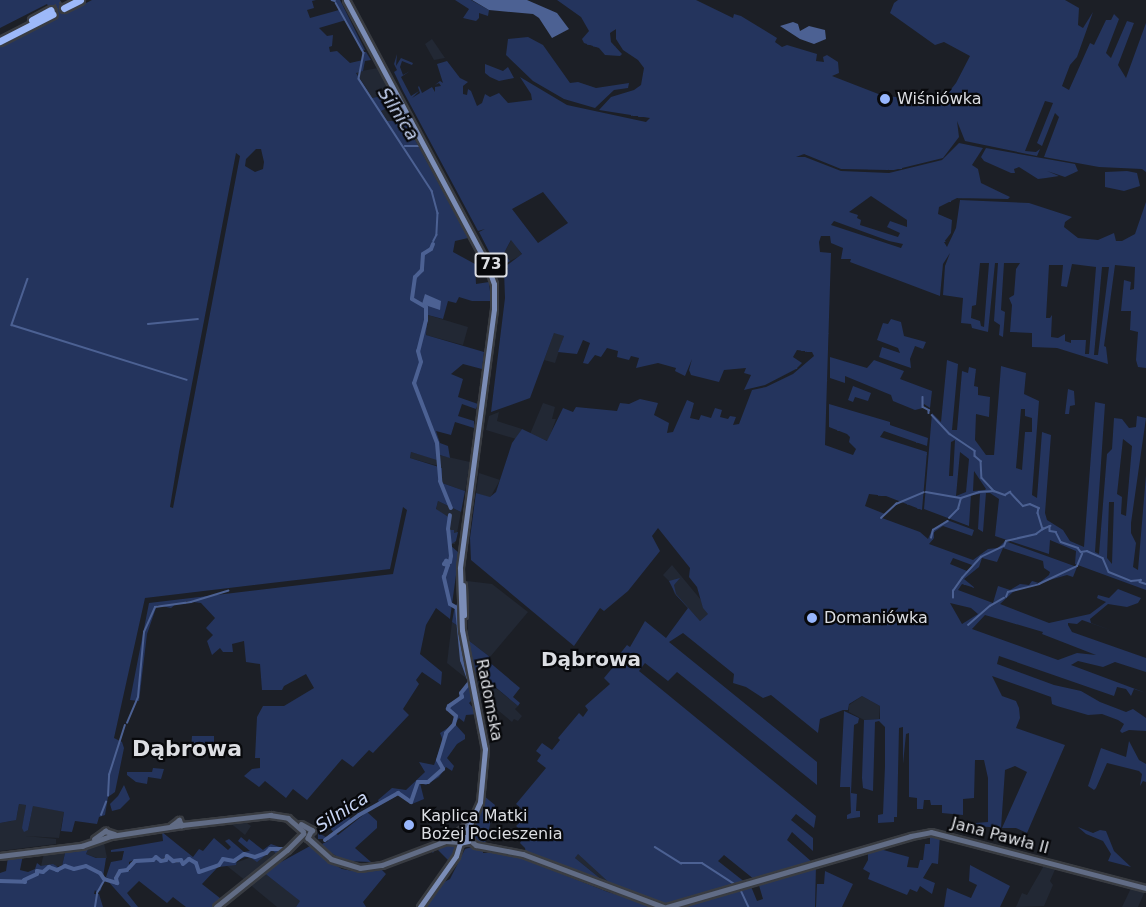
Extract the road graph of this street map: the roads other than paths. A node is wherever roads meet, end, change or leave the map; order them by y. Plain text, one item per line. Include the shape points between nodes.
1 (70, 0) edge
2 (80, 0) edge
3 (348, 0) edge
4 (0, 36) edge
5 (0, 41) edge
6 (462, 555) junction
7 (465, 643) junction
8 (481, 797) junction
9 (467, 825) junction
10 (306, 834) junction
11 (448, 840) junction
12 (464, 840) junction
13 (457, 854) junction
14 (0, 855) edge
15 (1146, 888) edge
16 (432, 890) junction
17 (216, 907) edge
18 (420, 907) edge
19 (667, 907) edge

1 - 2 highway via 63,6
3 - 6 main road, 73 via 494,284
4 - 5 highway via 52,12
6 - 7 main road, Radomska / 73
6 - 7 main road, Radomska / 73 via 460,605
7 - 8 main road, Radomska / 73 via 485,742
8 - 9 main road, Radomska / 73
8 - 12 main road, Radomska / 73
9 - 11 main road
9 - 12 main road, Radomska / 73
10 - 11 main road via 336,862 363,868
10 - 14 main road via 289,816 274,813 179,824
10 - 17 main road
11 - 12 main road
11 - 13 main road via 455,844
12 - 13 main road, Radomska / 73
12 - 16 main road, Radomska / 73 via 455,862
12 - 19 main road via 477,848 523,854
13 - 16 main road, Radomska / 73
15 - 19 main road, Jana Pawła II via 935,833 915,834
16 - 18 main road, Radomska / 73

